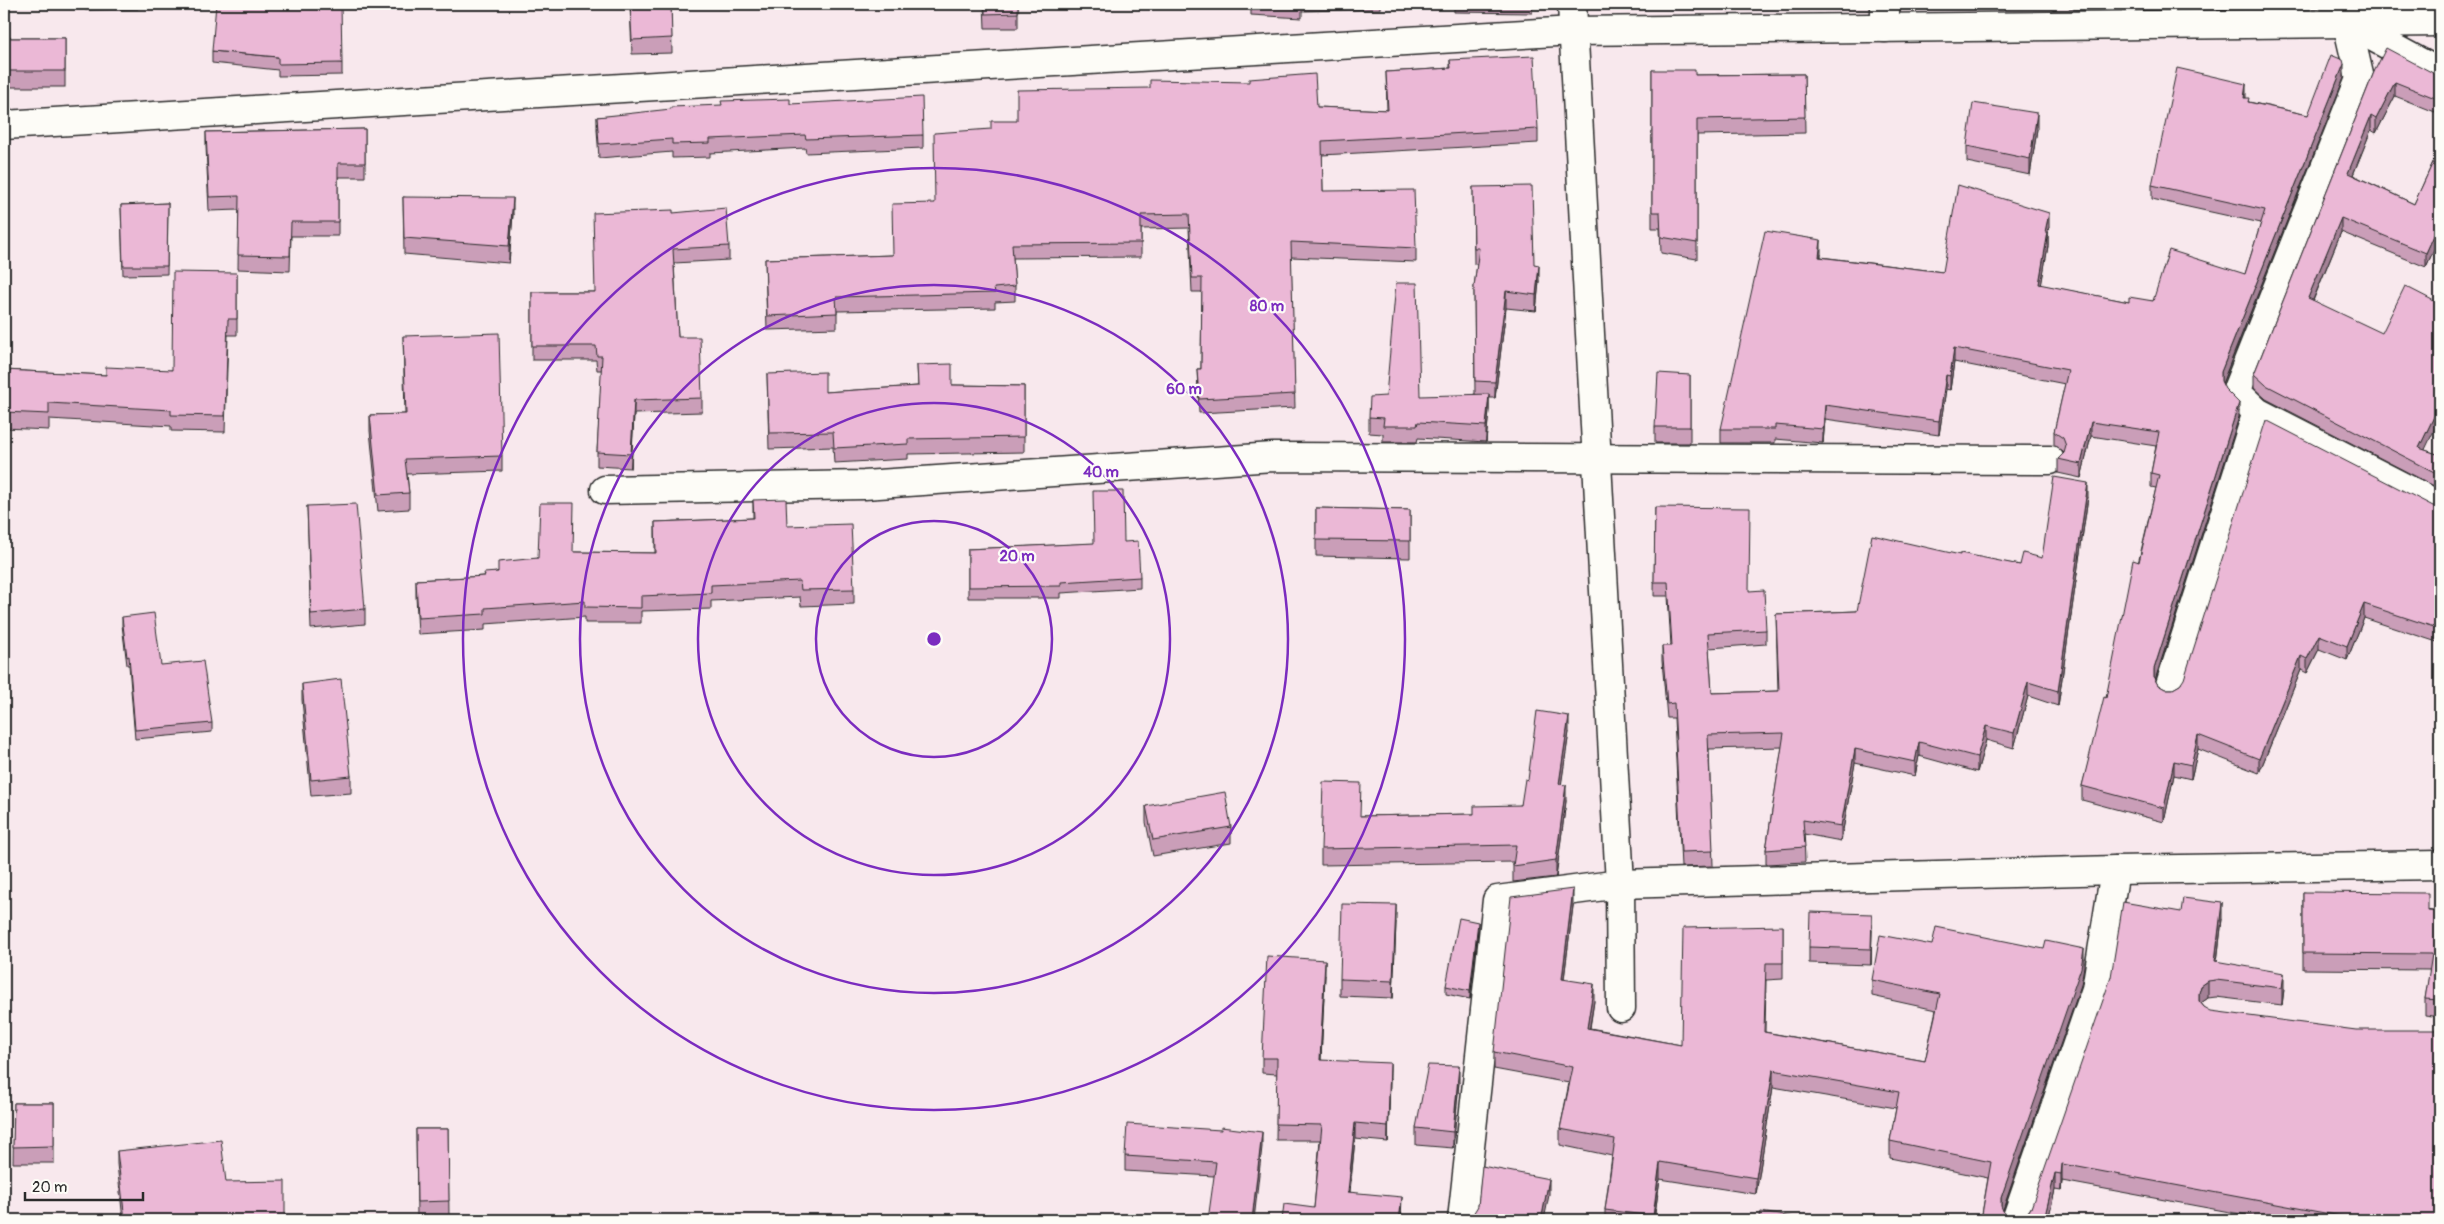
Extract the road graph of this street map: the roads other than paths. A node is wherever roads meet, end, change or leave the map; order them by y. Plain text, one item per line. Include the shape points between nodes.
1 (1572, 4) edge
2 (1885, 16) edge
3 (2440, 22) edge
4 (2347, 23) junction
5 (1573, 31) junction
6 (2440, 73) edge
7 (4, 125) edge
8 (2258, 412) junction
9 (1597, 460) junction
10 (2050, 460) dead end
11 (605, 490) dead end
12 (2440, 506) edge
13 (2169, 688) edge
14 (2440, 865) edge
15 (2114, 870) junction
16 (1620, 884) junction
17 (1621, 1008) dead end
18 (1462, 1220) edge
19 (2016, 1220) edge

1 - 5 street
2 - 4 street
2 - 5 street
3 - 4 street
4 - 6 street
4 - 8 street via 2360,79 2236,392
5 - 7 street
5 - 9 street
8 - 12 street
8 - 13 street
9 - 10 street
9 - 11 street via 1273,457 864,485
9 - 16 street
14 - 15 street
15 - 16 street
15 - 19 street via 2096,989
16 - 17 street
16 - 18 street via 1497,900

